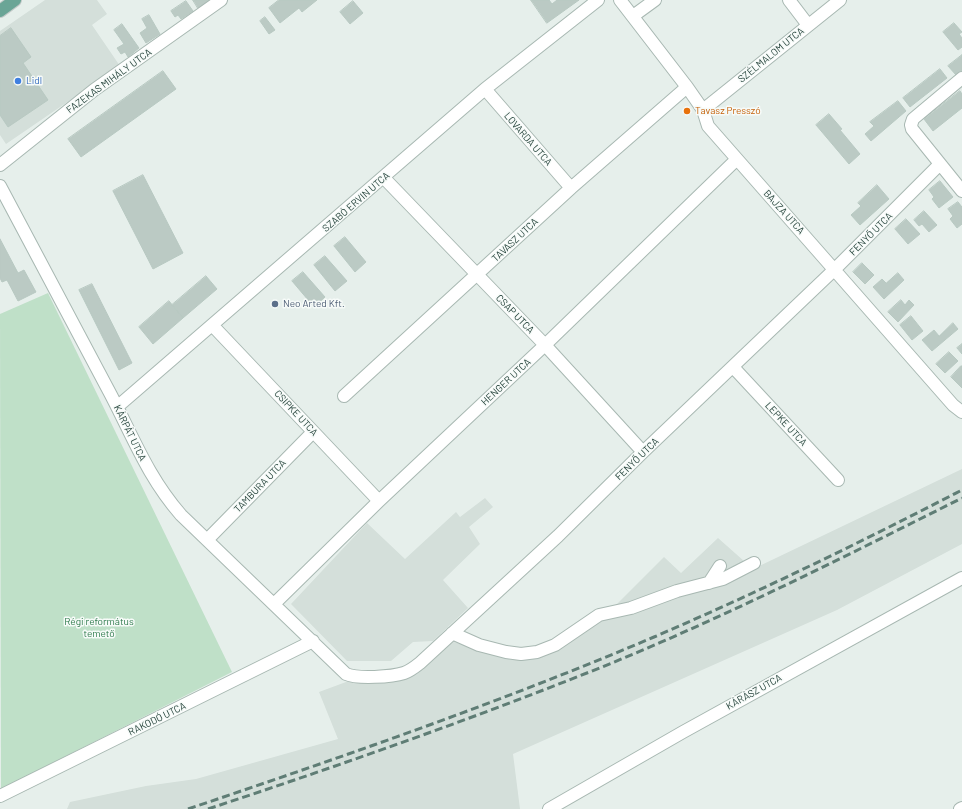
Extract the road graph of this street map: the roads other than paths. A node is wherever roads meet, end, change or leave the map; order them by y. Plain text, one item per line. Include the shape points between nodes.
1 (15, 0) edge
2 (221, 0) edge
3 (598, 0) edge
4 (620, 0) edge
5 (655, 0) edge
6 (788, 0) edge
7 (840, 0) edge
8 (0, 11) edge
9 (633, 16) junction
10 (808, 25) junction
11 (962, 78) edge
12 (687, 87) junction
13 (485, 89) junction
14 (703, 110) junction
15 (736, 159) junction
16 (940, 164) junction
17 (0, 165) edge
18 (384, 178) junction
19 (0, 186) edge
20 (571, 188) junction
21 (962, 191) edge
22 (835, 269) junction
23 (477, 276) junction
24 (213, 326) junction
25 (545, 346) junction
26 (733, 367) junction
27 (344, 396) dead end
28 (117, 407) junction
29 (962, 412) edge
30 (313, 432) junction
31 (643, 452) junction
32 (838, 480) dead end
33 (380, 500) junction
34 (207, 540) junction
35 (754, 563) dead end
36 (720, 566) dead end
37 (962, 578) edge
38 (709, 583) junction
39 (274, 604) junction
40 (452, 633) junction
41 (313, 641) junction
42 (0, 796) edge
43 (549, 809) edge

1 - 8 main road
2 - 17 street, FAZEKAS MIHÁLY UTCA via 94,90
3 - 13 street, SZABÓ ERVIN UTCA
4 - 9 street, BAJZA UTCA
5 - 9 street
6 - 10 street
7 - 10 street, SZÉLMALOM UTCA
9 - 12 street, BAJZA UTCA
10 - 14 street, SZÉLMALOM UTCA
11 - 16 street via 913,119 911,125
12 - 14 street, BAJZA UTCA
12 - 20 street, TAVASZ UTCA
13 - 18 street, SZABÓ ERVIN UTCA
13 - 20 street, LOVARDA UTCA
14 - 15 street, BAJZA UTCA via 708,126
15 - 22 street, BAJZA UTCA
15 - 25 street, HENGER UTCA
16 - 21 street
16 - 22 street, FENYŐ UTCA
18 - 23 street, CSAP UTCA
18 - 24 street, SZABÓ ERVIN UTCA
19 - 28 street, KÁRPÁT UTCA
20 - 23 street, TAVASZ UTCA
22 - 26 street, FENYŐ UTCA
22 - 29 street, BAJZA UTCA via 953,405
23 - 25 street, CSAP UTCA
23 - 27 street, TAVASZ UTCA
24 - 28 street, SZABÓ ERVIN UTCA
24 - 30 street, CSIPKE UTCA
25 - 31 street, CSAP UTCA
25 - 33 street, HENGER UTCA
26 - 31 street, FENYŐ UTCA
26 - 32 street, LEPKE UTCA
28 - 34 street, KÁRPÁT UTCA via 146,468 160,489 181,515
30 - 33 street, CSIPKE UTCA
30 - 34 street, TAMBURA UTCA
31 - 40 street, FENYŐ UTCA via 558,536
33 - 39 street, HENGER UTCA
34 - 39 street, KÁRPÁT UTCA
35 - 38 street via 723,579
36 - 38 street
37 - 43 street, KÁRÁSZ UTCA
38 - 40 street via 677,591 631,608 599,614 555,645 530,654 506,652 479,645
39 - 41 street, KÁRPÁT UTCA
40 - 41 street, FENYŐ UTCA via 420,663 396,675 350,676
41 - 42 street, RAKODÓ UTCA

